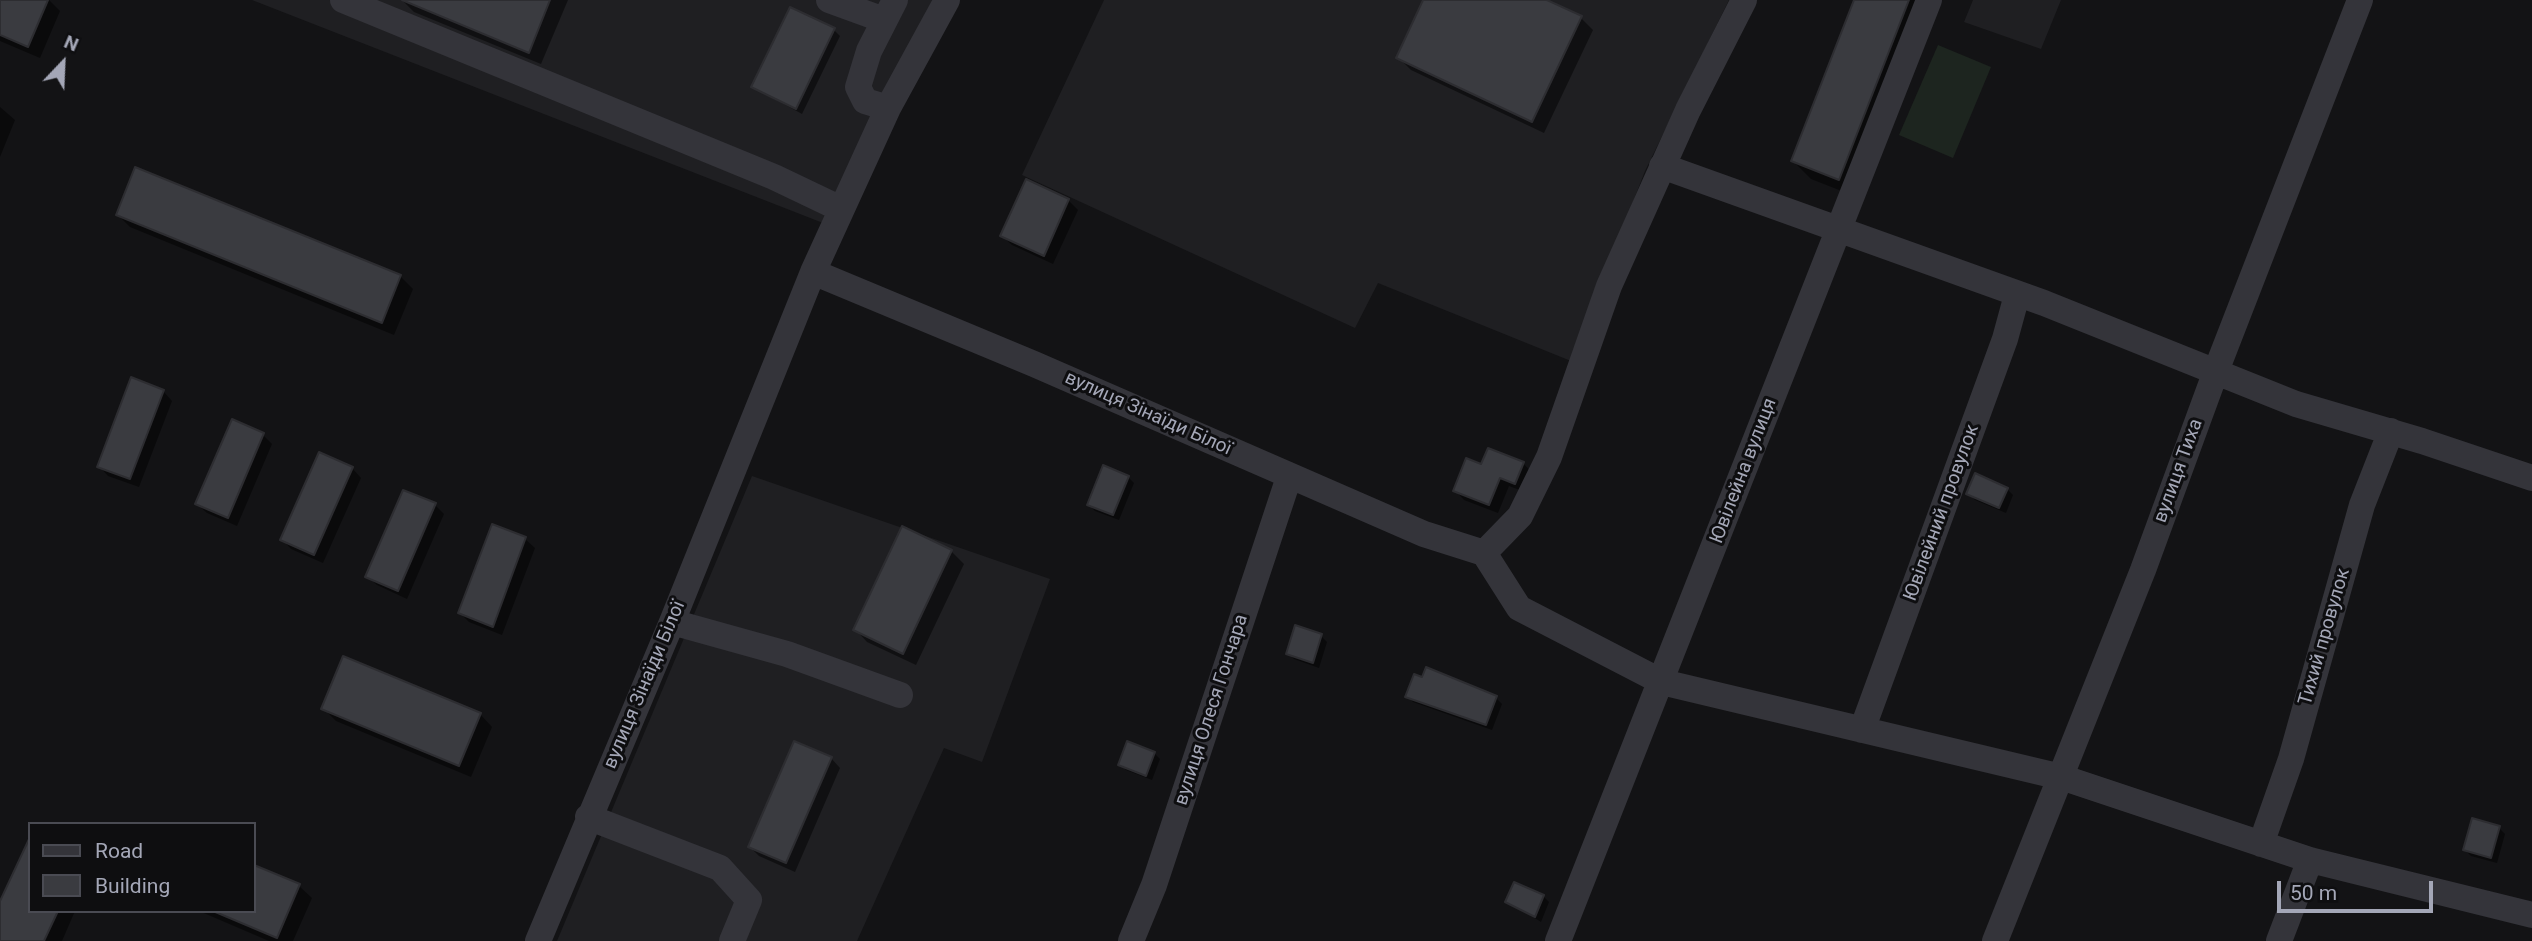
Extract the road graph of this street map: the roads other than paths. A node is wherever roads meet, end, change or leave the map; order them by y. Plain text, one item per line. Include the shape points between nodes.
1 (343, 0) edge
2 (830, 0) edge
3 (947, 0) edge
4 (1744, 0) edge
5 (1928, 0) edge
6 (2360, 0) edge
7 (890, 10) edge
8 (888, 108) junction
9 (1662, 166) junction
10 (841, 209) junction
11 (1839, 232) junction
12 (813, 272) junction
13 (2017, 295) junction
14 (2216, 371) junction
15 (2390, 431) junction
16 (1289, 477) junction
17 (2532, 478) edge
18 (1484, 552) junction
19 (672, 622) junction
20 (1662, 682) junction
21 (900, 695) dead end
22 (1861, 730) junction
23 (2061, 778) junction
24 (588, 817) junction
25 (2262, 844) junction
26 (2310, 860) junction
27 (2532, 915) edge
28 (538, 941) edge
29 (732, 941) edge
30 (1131, 941) edge
31 (1558, 941) edge
32 (1995, 941) edge
33 (2279, 941) edge

1 - 10 street via 749,166
2 - 7 street
3 - 8 street, вулиця Зінаїди Білої
4 - 9 street
5 - 11 street, Ювілейна вулиця
6 - 14 street, вулиця Тиха
7 - 8 street via 858,86 865,101
8 - 10 street, вулиця Зінаїди Білої
9 - 11 street
9 - 18 street via 1609,286 1549,457 1520,516
10 - 12 street, вулиця Зінаїди Білої
11 - 13 street
11 - 20 street, Ювілейна вулиця
12 - 16 street, вулиця Зінаїди Білої
12 - 19 street, вулиця Зінаїди Білої
13 - 14 street
13 - 22 street, Ювілейний провулок via 2005,339
14 - 15 street via 2296,404
14 - 23 street, вулиця Тиха
15 - 17 street
15 - 25 street, Тихий провулок via 2362,505 2291,759
16 - 18 street, вулиця Зінаїди Білої via 1424,534
16 - 30 street, вулиця Олеся Гончара via 1154,885
18 - 20 street via 1519,608
19 - 21 street via 787,654
19 - 24 street, вулиця Зінаїди Білої
20 - 22 street
20 - 31 street, Ювілейна вулиця
22 - 23 street
23 - 25 street
23 - 32 street, вулиця Тиха
24 - 28 street, вулиця Зінаїди Білої
24 - 29 street via 720,868 749,900
25 - 26 street
26 - 27 street
26 - 33 street

